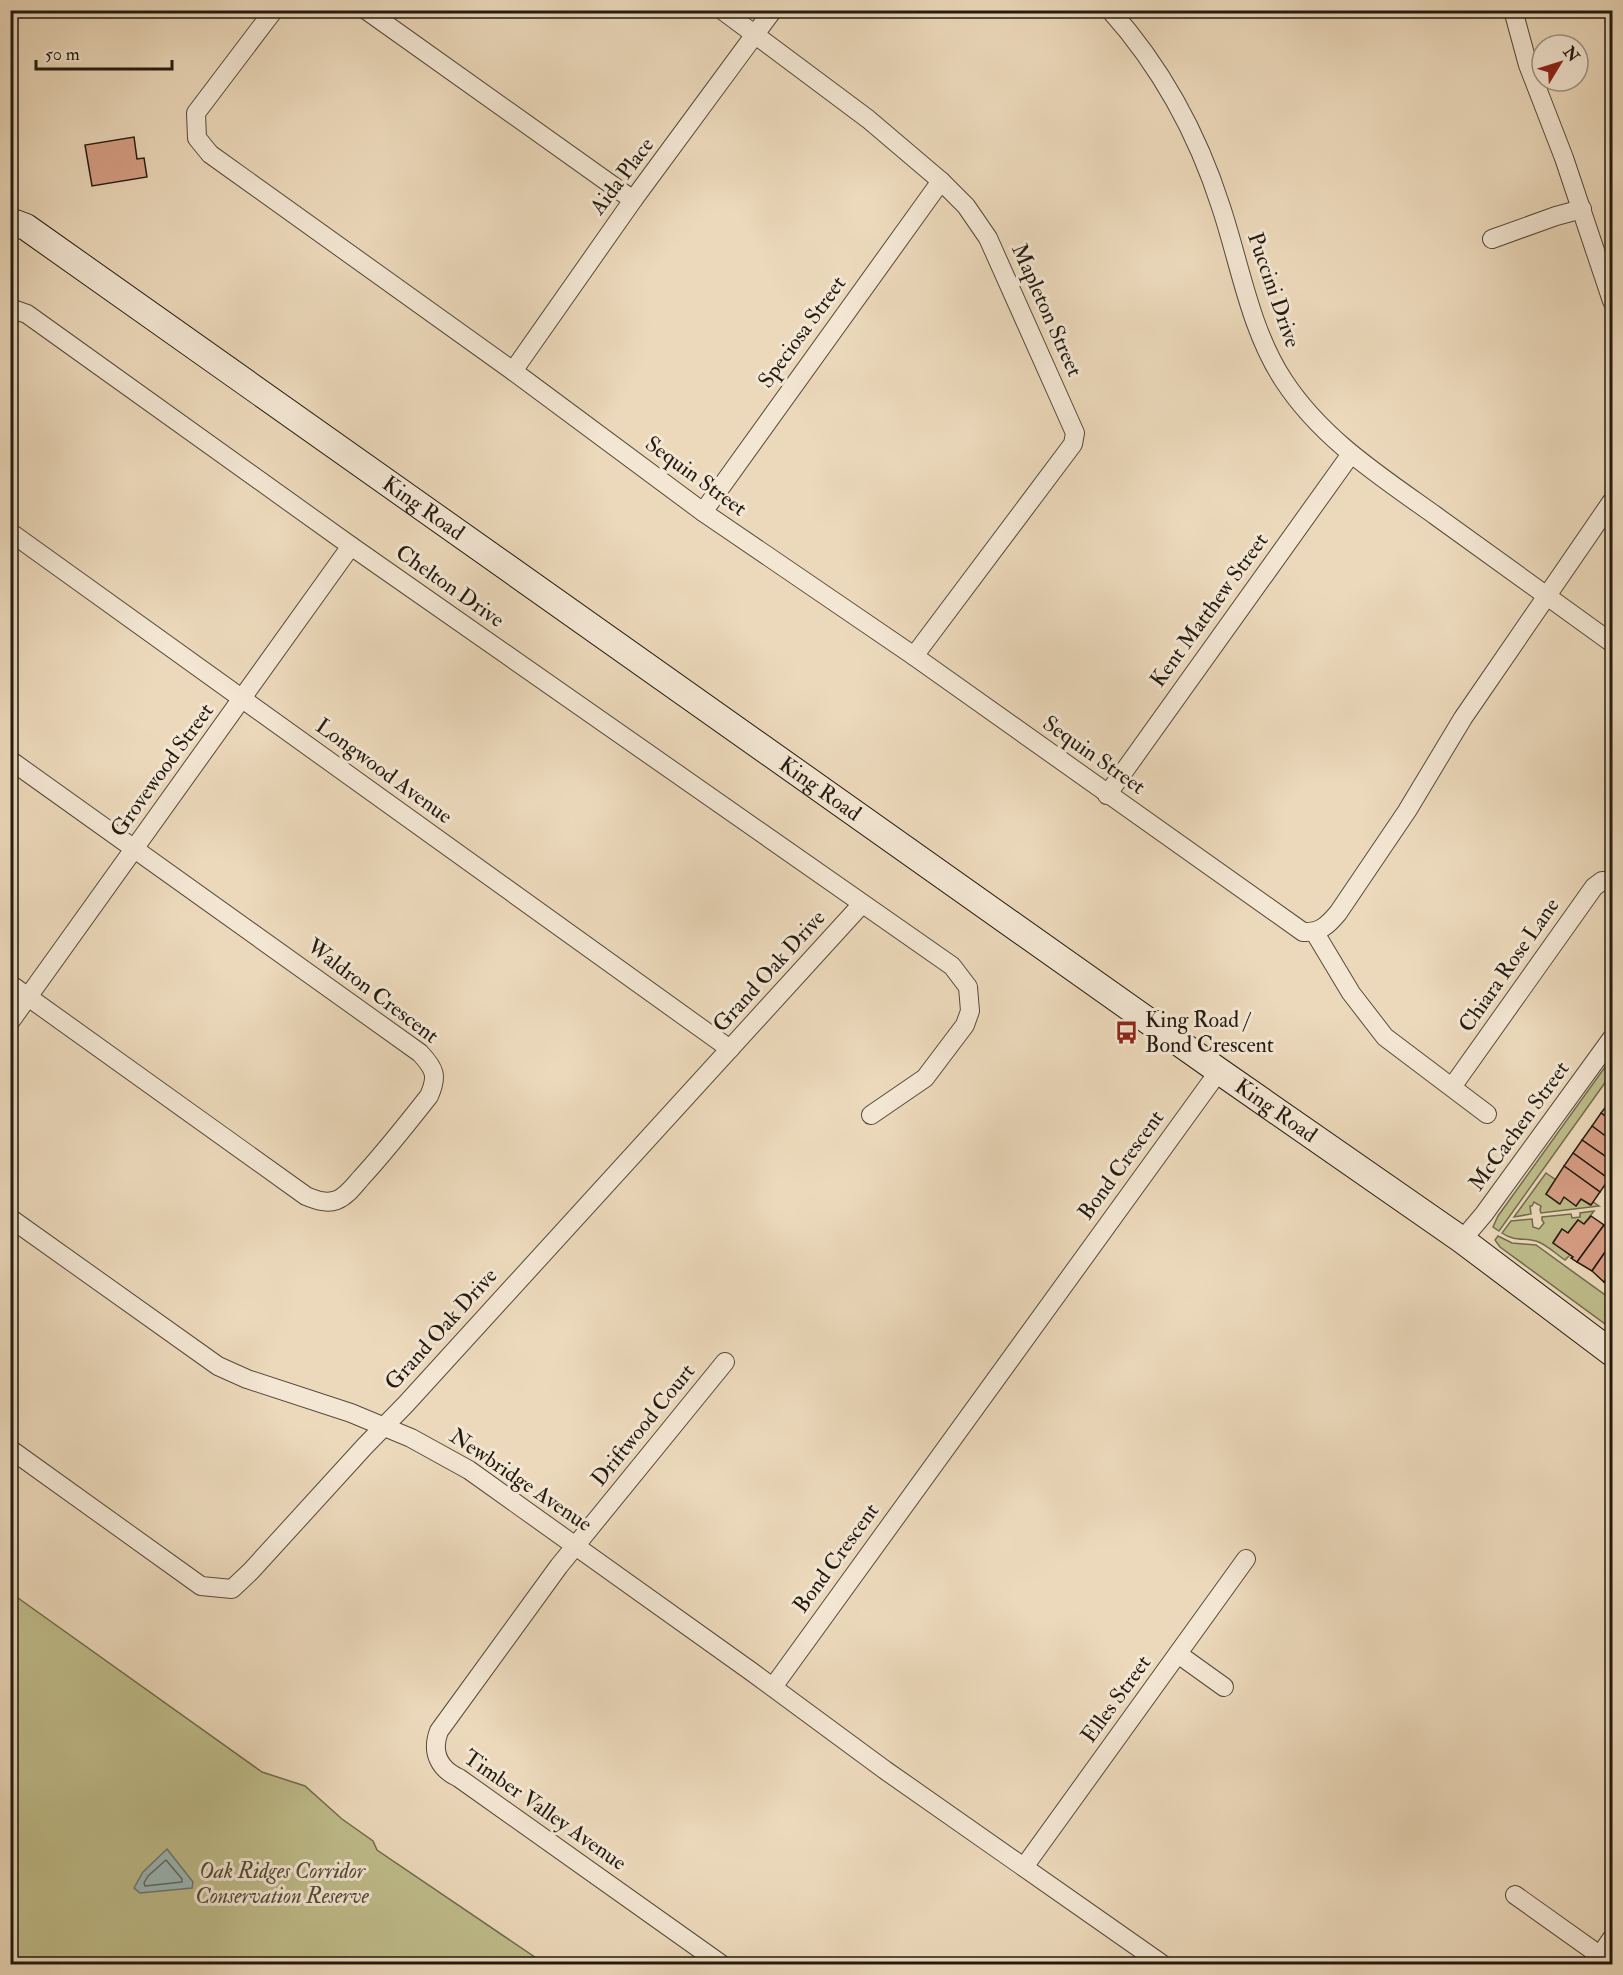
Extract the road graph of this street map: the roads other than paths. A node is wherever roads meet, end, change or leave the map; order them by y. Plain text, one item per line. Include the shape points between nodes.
1 (274, 10) edge
2 (366, 10) edge
3 (722, 10) edge
4 (773, 10) edge
5 (1110, 10) edge
6 (1513, 10) edge
7 (756, 35) junction
8 (940, 181) junction
9 (633, 200) junction
10 (10, 204) edge
11 (1582, 209) junction
12 (18, 224) edge
13 (1492, 239) dead end
14 (1612, 301) edge
15 (10, 308) edge
16 (513, 371) junction
17 (1351, 454) junction
18 (1612, 501) edge
19 (703, 512) junction
20 (10, 532) edge
21 (351, 546) junction
22 (1547, 596) junction
23 (1612, 643) edge
24 (914, 656) junction
25 (243, 699) junction
26 (10, 760) edge
27 (1107, 795) junction
28 (134, 848) junction
29 (1612, 881) edge
30 (862, 904) junction
31 (1315, 933) junction
32 (10, 984) edge
33 (29, 997) junction
34 (10, 1022) edge
35 (1612, 1038) edge
36 (730, 1049) junction
37 (1219, 1071) junction
38 (1452, 1087) junction
39 (871, 1114) dead end
40 (1487, 1114) dead end
41 (10, 1218) edge
42 (1462, 1240) junction
43 (1612, 1353) edge
44 (725, 1362) dead end
45 (383, 1427) junction
46 (10, 1449) edge
47 (576, 1546) junction
48 (1246, 1558) dead end
49 (1178, 1654) junction
50 (772, 1687) junction
51 (1224, 1687) dead end
52 (1024, 1867) junction
53 (1515, 1895) dead end
54 (1612, 1938) edge
55 (1602, 1962) edge
56 (721, 1965) edge
57 (1162, 1965) edge

1 - 16 street, Sequin Street via 196,112 197,138 210,154
2 - 9 street
3 - 7 street, Mapleton Street
4 - 7 street, Aida Place
5 - 17 street, Puccini Drive via 1155,69 1198,145 1251,308 1283,381 1308,414
6 - 11 street via 1528,65
7 - 8 street, Mapleton Street via 868,119
7 - 9 street, Aida Place
8 - 19 street, Speciosa Street
8 - 24 street, Mapleton Street via 966,206 988,238 1075,433 1073,444
9 - 16 street, Aida Place
10 - 12 main road, King Road
11 - 13 street
11 - 14 street
12 - 37 main road, King Road
15 - 21 street, Chelton Drive via 27,314
16 - 19 street, Sequin Street
17 - 22 street, Puccini Drive
17 - 27 street, Kent Matthew Street
18 - 22 street
19 - 24 street, Sequin Street
20 - 25 street, Longwood Avenue
21 - 25 street, Grovewood Street
21 - 30 street, Chelton Drive
22 - 23 street, Puccini Drive
22 - 31 street via 1338,913
24 - 27 street, Sequin Street
25 - 28 street, Grovewood Street
25 - 36 street, Longwood Avenue
26 - 28 street
27 - 31 street, Sequin Street via 1303,932
28 - 33 street, Grovewood Street
28 - 33 street, Waldron Crescent via 420,1053 435,1074 429,1096 343,1196 325,1202 316,1200
29 - 38 street, Chiara Rose Lane via 1602,881 1594,887
30 - 36 street, Grand Oak Drive
30 - 39 street, Chelton Drive via 952,966 968,987 970,999 965,1025 925,1078
31 - 38 street via 1351,993 1386,1037
32 - 33 street
33 - 34 street, Grovewood Street
35 - 42 street, McCachen Street
36 - 45 street, Grand Oak Drive
37 - 42 main road, King Road
37 - 50 street, Bond Crescent
38 - 40 street
41 - 45 street, Newbridge Avenue via 218,1366
42 - 43 main road, King Road
44 - 47 street, Driftwood Court
45 - 46 street, Grand Oak Drive via 232,1589 201,1586
45 - 47 street, Newbridge Avenue via 469,1470
47 - 50 street, Newbridge Avenue
47 - 56 street, Timber Valley Avenue via 439,1731 436,1753 450,1774
48 - 49 street, Elles Street
49 - 51 street
49 - 52 street, Elles Street
50 - 52 street
52 - 57 street
53 - 55 street
54 - 55 street

